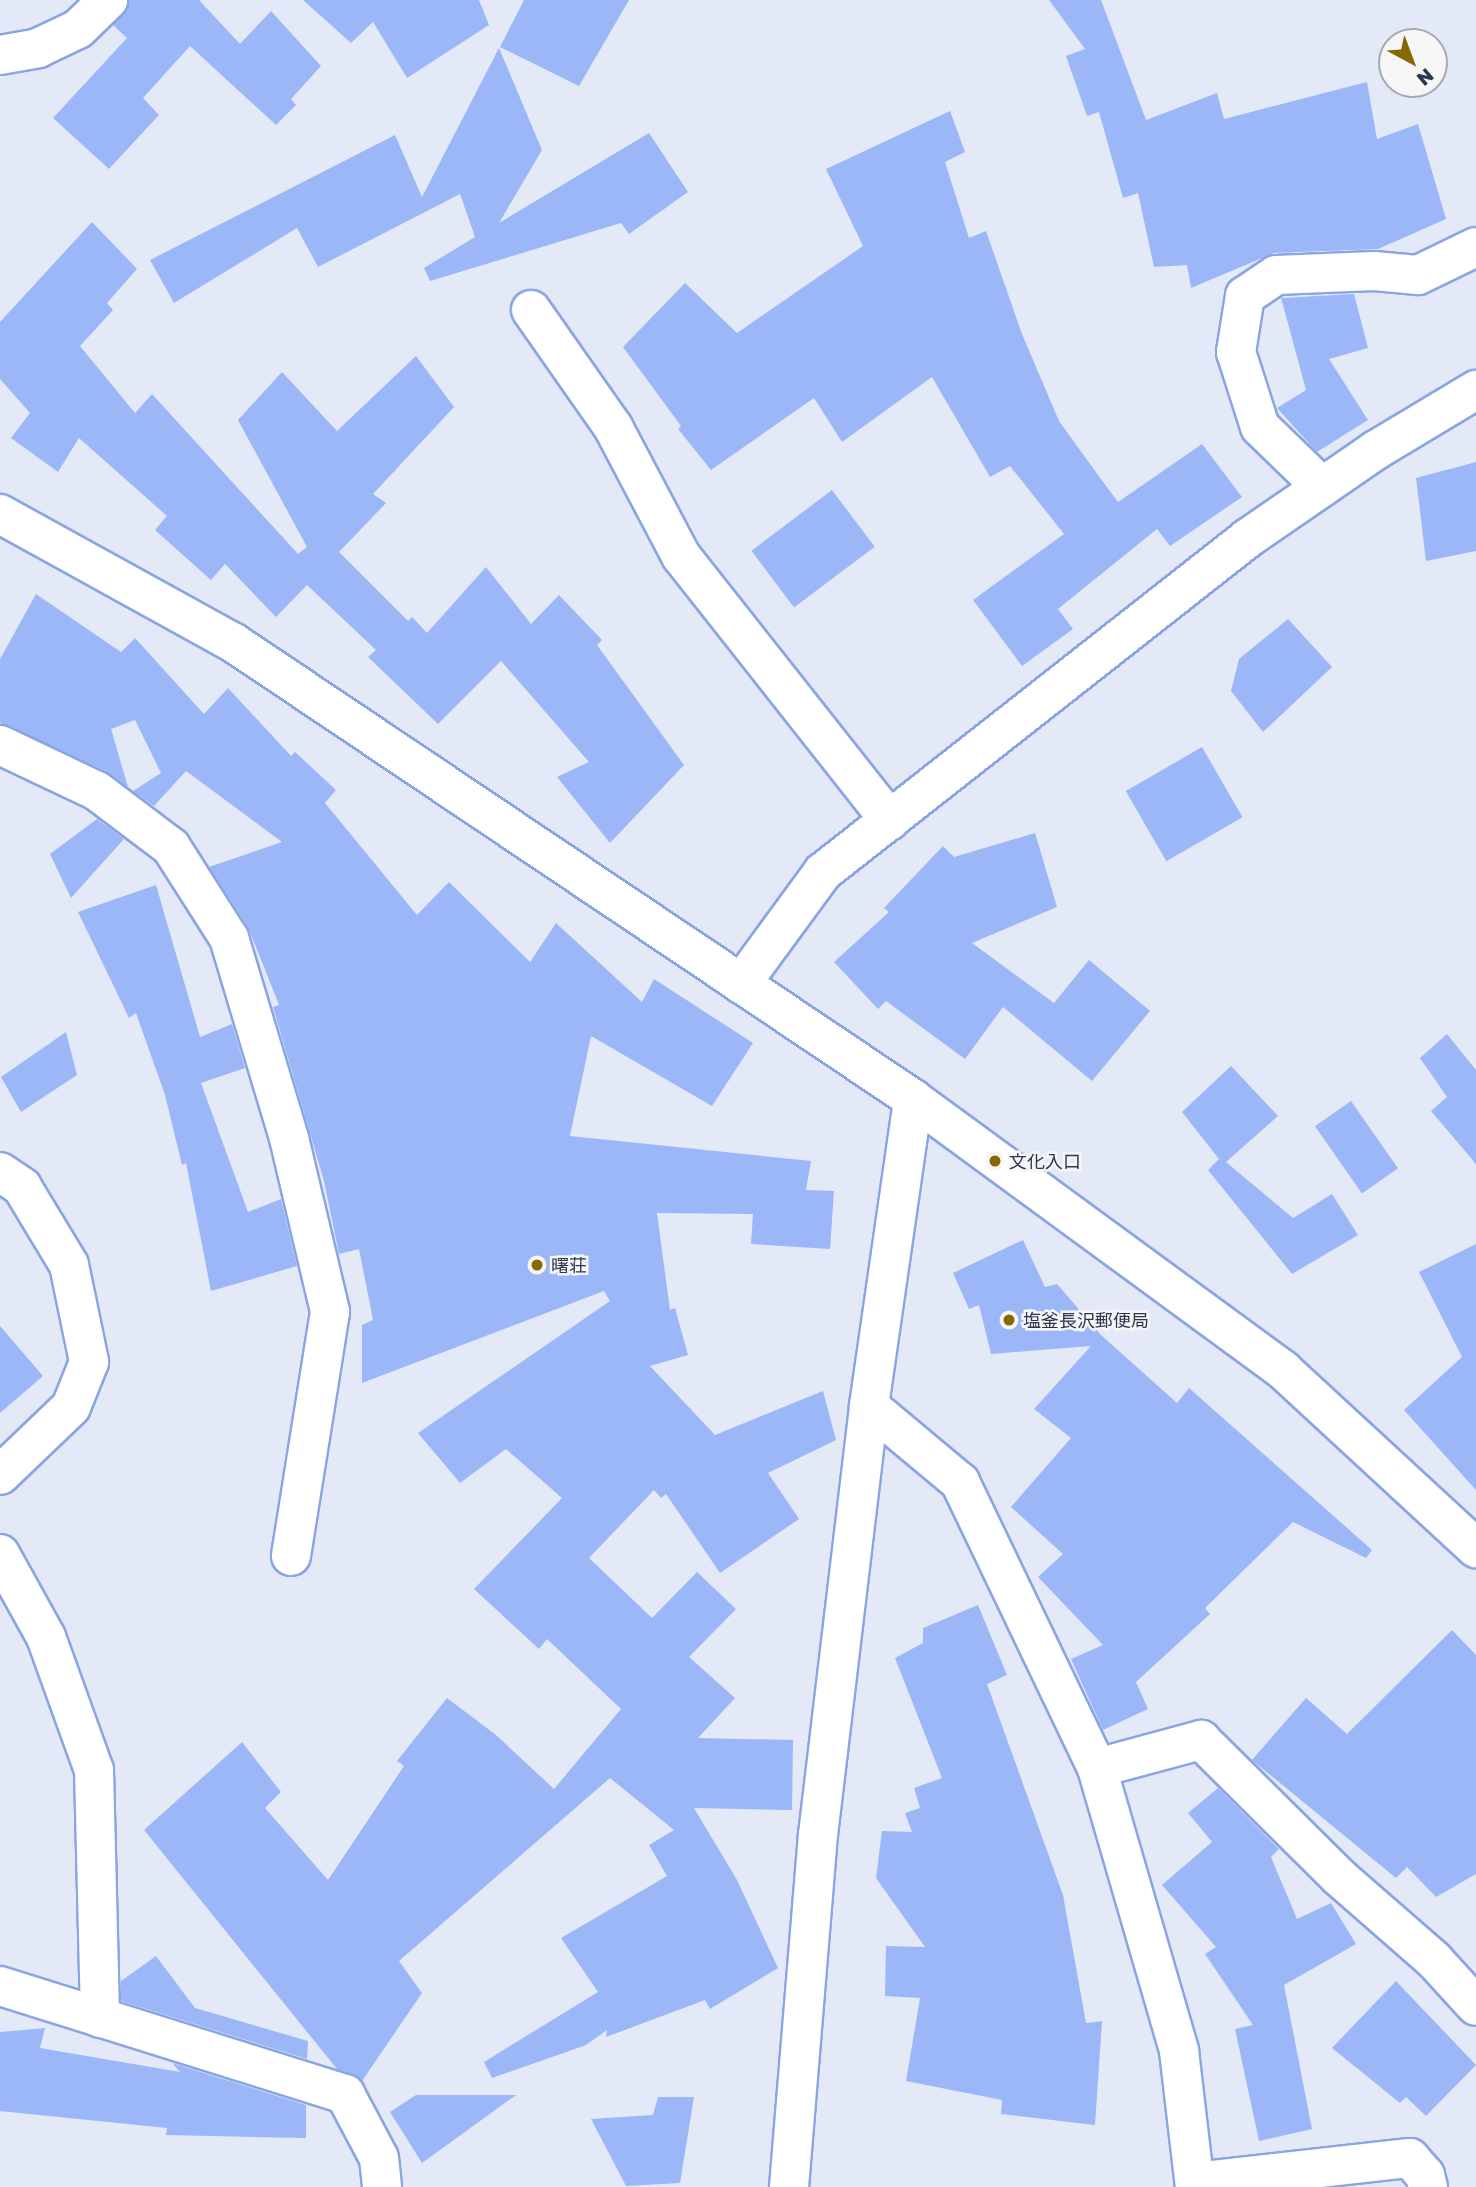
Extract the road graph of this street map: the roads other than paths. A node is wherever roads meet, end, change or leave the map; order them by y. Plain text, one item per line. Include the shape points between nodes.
1 (108, 0) edge
2 (0, 55) edge
3 (1476, 247) edge
4 (531, 310) dead end
5 (1476, 390) edge
6 (1322, 487) junction
7 (0, 514) edge
8 (0, 745) edge
9 (890, 821) junction
10 (741, 984) junction
11 (913, 1099) junction
12 (0, 1172) edge
13 (869, 1406) junction
14 (0, 1475) edge
15 (1476, 1548) edge
16 (0, 1554) edge
17 (291, 1556) dead end
18 (1097, 1768) junction
19 (0, 1986) edge
20 (1476, 2006) edge
21 (100, 2018) junction
22 (1195, 2185) edge
23 (382, 2187) edge
24 (789, 2187) edge
25 (1428, 2187) edge

1 - 2 street via 78,29 38,48
3 - 6 street via 1418,275 1374,271 1276,275 1245,296 1236,352 1261,427
4 - 9 street via 613,427 681,556
5 - 6 street
6 - 9 street via 1248,538
7 - 10 street via 234,643
8 - 17 street via 97,791 171,846 229,938 289,1138 330,1312
9 - 10 street via 823,872
10 - 11 street
11 - 13 street
11 - 15 street via 1283,1370
12 - 14 street via 22,1187 69,1265 89,1362 71,1407
13 - 18 street via 960,1482
13 - 24 street via 818,1835
16 - 21 street via 46,1637 94,1770
18 - 20 street via 1201,1740 1339,1877 1434,1960
18 - 22 street via 1179,2051
19 - 21 street
21 - 23 street via 345,2094 379,2158
22 - 25 street via 1410,2158 1425,2175

